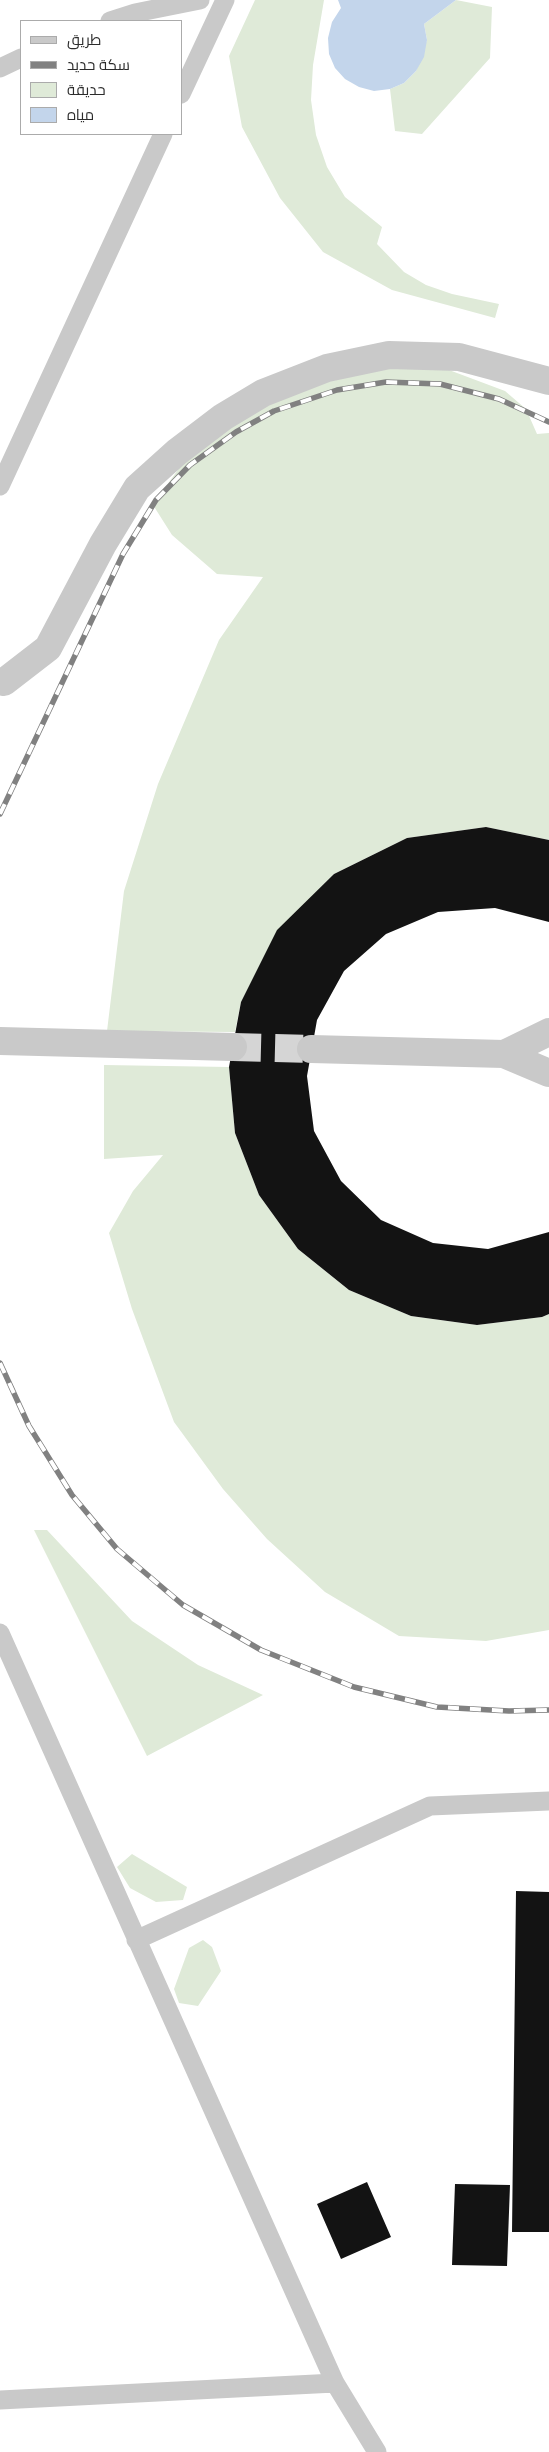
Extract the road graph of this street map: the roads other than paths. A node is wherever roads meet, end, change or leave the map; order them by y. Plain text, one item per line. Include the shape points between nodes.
1 (200, 0) edge
2 (225, 0) edge
3 (113, 20) edge
4 (20, 58) edge
5 (0, 68) edge
6 (182, 92) edge
7 (163, 135) edge
8 (549, 381) edge
9 (0, 486) edge
10 (1, 684) edge
11 (549, 1032) edge
12 (0, 1041) edge
13 (233, 1047) tunnel mouth
14 (311, 1049) tunnel mouth
15 (504, 1054) junction
16 (549, 1073) edge
17 (0, 1633) edge
18 (549, 1801) edge
19 (136, 1940) junction
20 (335, 2383) junction
21 (0, 2400) edge
22 (377, 2452) edge

1 - 3 lane
2 - 6 lane
4 - 5 lane
7 - 9 lane
8 - 10 street via 459,357 389,355 327,368 263,392 177,452 137,488 48,648
11 - 15 street
12 - 13 street
14 - 15 street
15 - 16 street
17 - 19 lane
18 - 19 lane via 430,1806
19 - 20 lane
20 - 21 lane
20 - 22 lane

